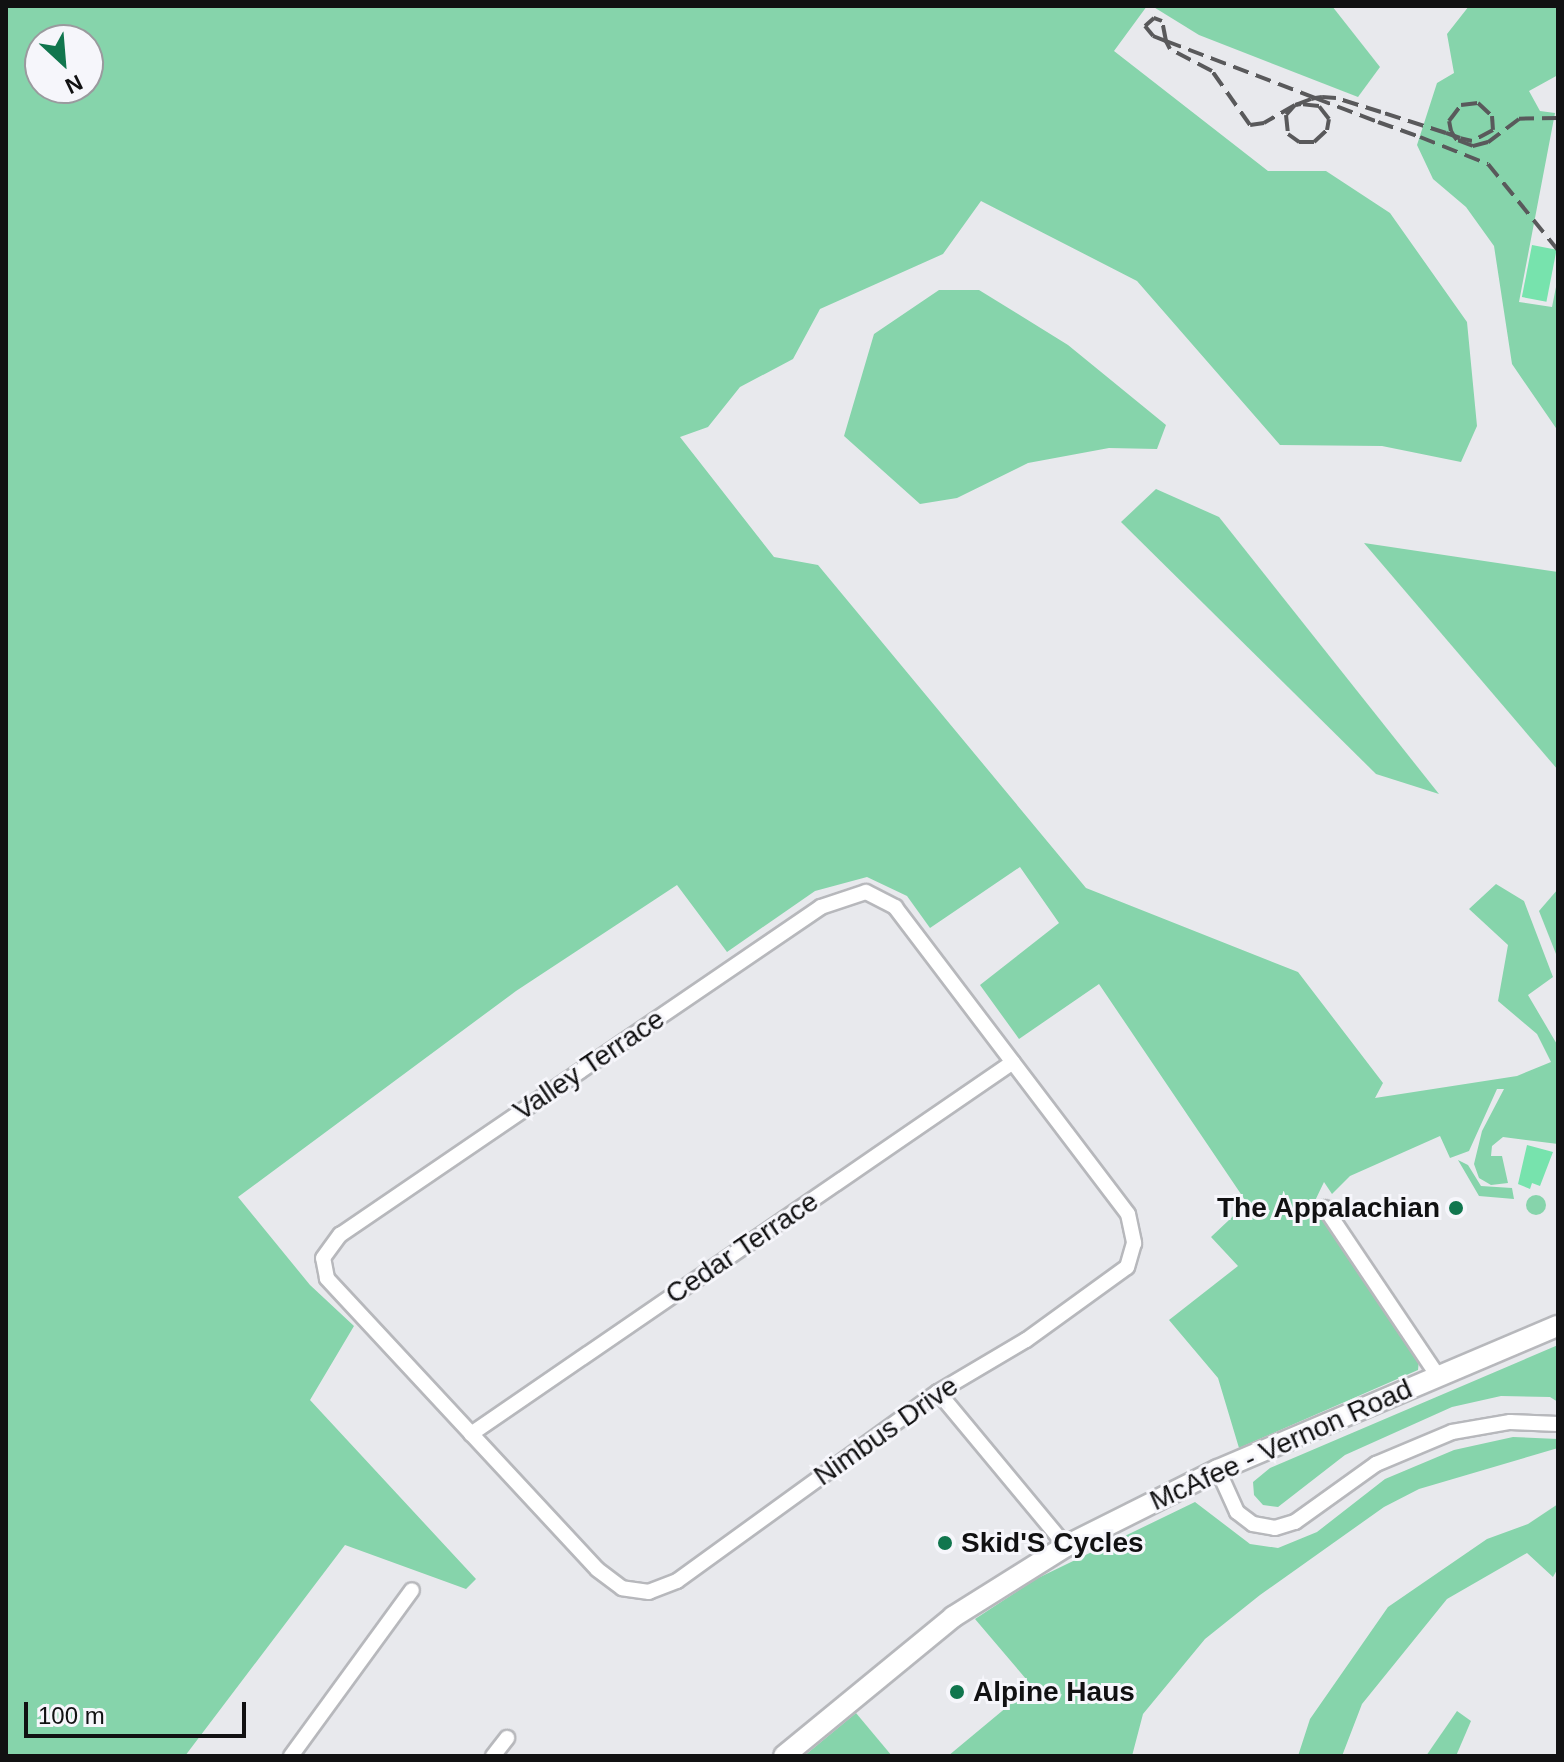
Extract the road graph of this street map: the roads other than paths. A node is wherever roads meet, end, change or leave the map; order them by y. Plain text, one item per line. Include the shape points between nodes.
1 (866, 892) joint
2 (1013, 1062) junction
3 (1325, 1208) dead end
4 (323, 1258) joint
5 (1558, 1326) edge
6 (1438, 1376) junction
7 (938, 1392) junction
8 (1558, 1424) edge
9 (471, 1434) junction
10 (1218, 1470) junction
11 (1066, 1546) junction
12 (412, 1590) dead end
13 (507, 1738) dead end
14 (291, 1756) edge
15 (493, 1756) edge
16 (784, 1756) edge

1 - 2 street, Nimbus Drive via 895,907
1 - 4 street, Valley Terrace via 821,907 340,1235
2 - 7 street, Nimbus Drive via 1128,1214 1134,1243 1127,1267 1026,1340
2 - 9 street, Cedar Terrace
3 - 6 street
4 - 9 street, Nimbus Drive via 327,1278
5 - 6 main road, McAfee - Vernon Road
6 - 10 main road, McAfee - Vernon Road
7 - 9 street, Nimbus Drive via 677,1581 649,1592 622,1588 597,1569
7 - 11 street
8 - 10 street via 1510,1422 1452,1432 1376,1464 1295,1522 1275,1528 1253,1524 1237,1512
10 - 11 main road, McAfee - Vernon Road
11 - 16 main road, McAfee - Vernon Road via 953,1617
12 - 14 street
13 - 15 street

